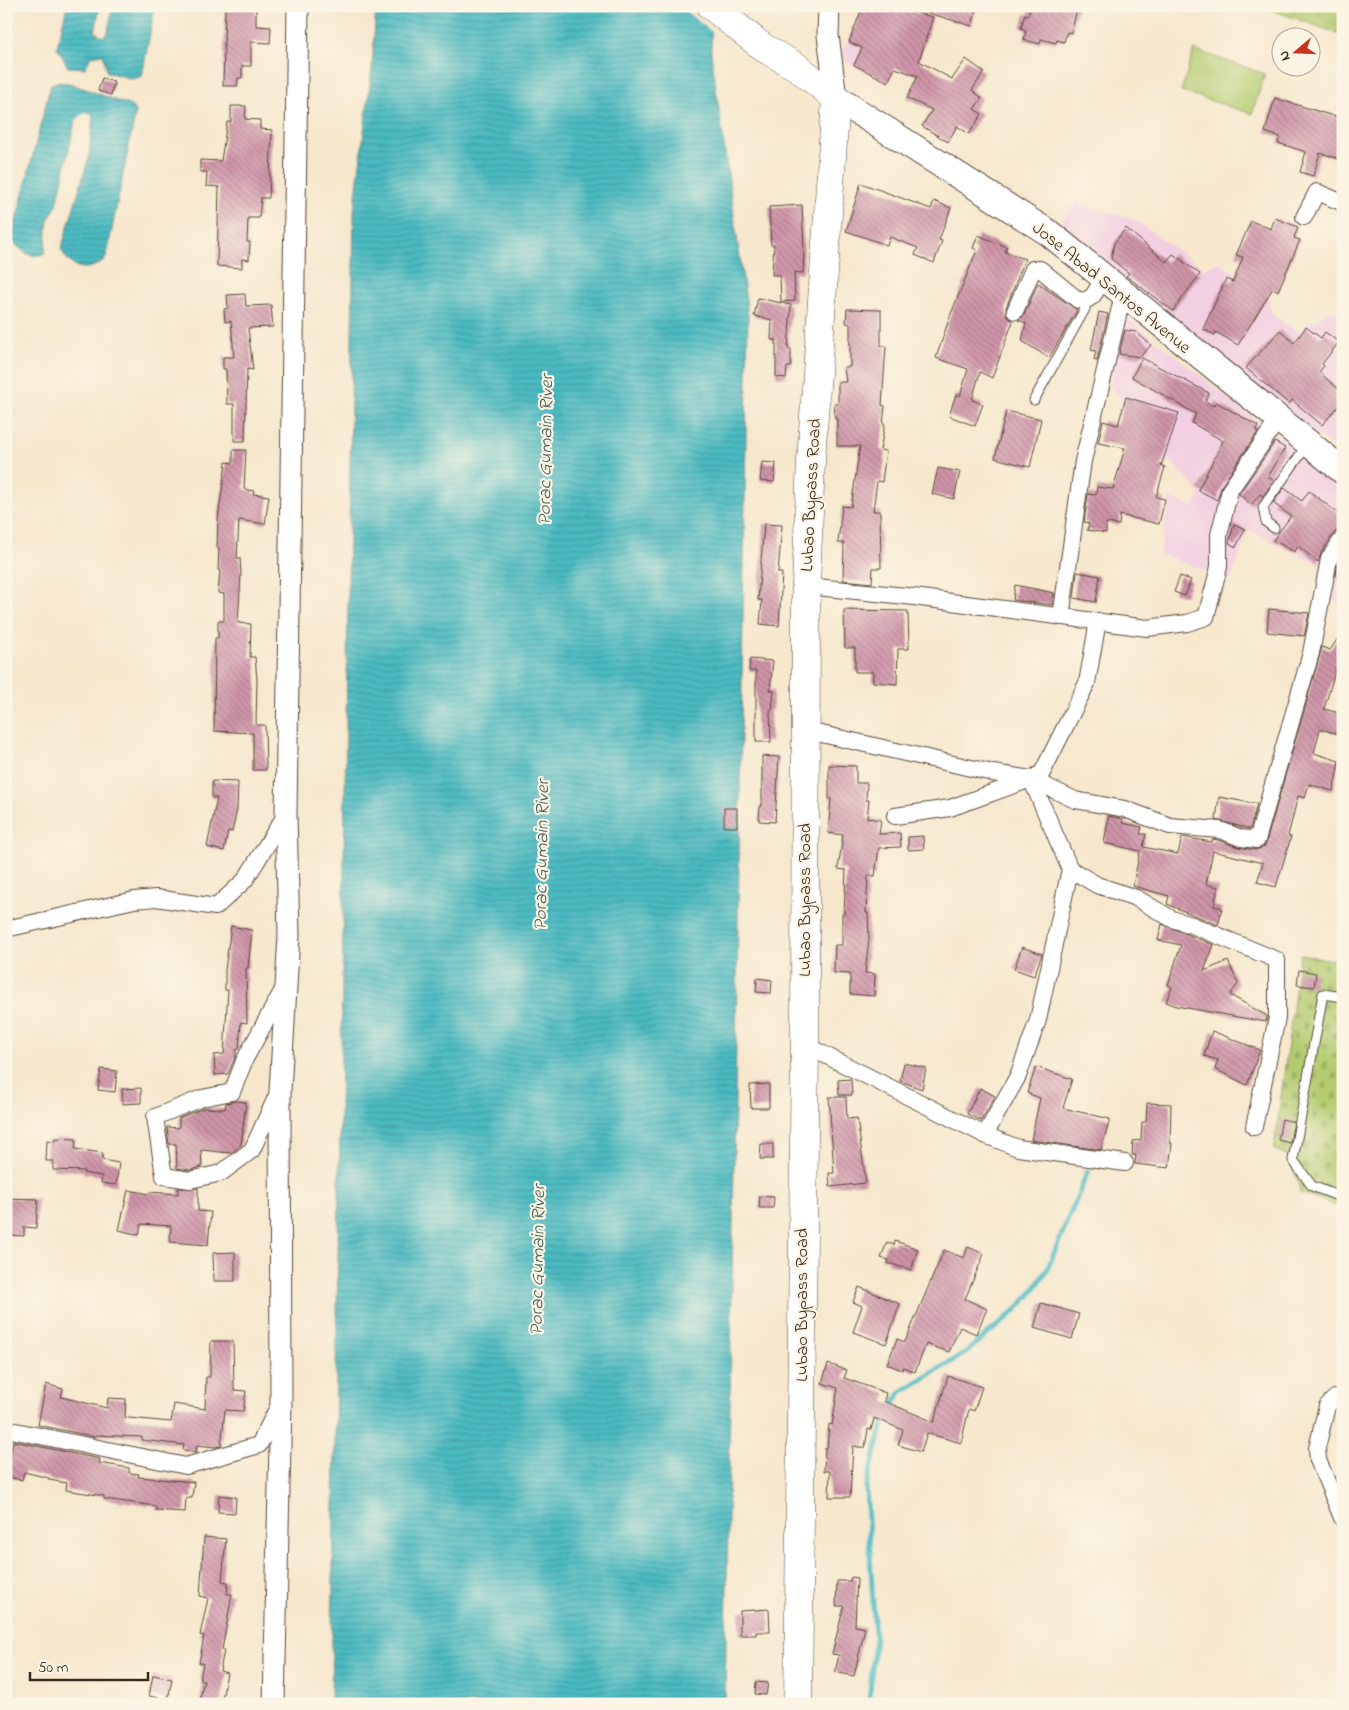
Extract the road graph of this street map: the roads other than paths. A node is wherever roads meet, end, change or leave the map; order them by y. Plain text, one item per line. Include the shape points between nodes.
1 (298, 6) edge
2 (711, 6) edge
3 (731, 6) edge
4 (829, 6) edge
5 (836, 6) edge
6 (828, 35) junction
7 (797, 67) junction
8 (836, 98) junction
9 (1343, 203) edge
10 (1304, 217) dead end
11 (1103, 279) junction
12 (1123, 296) junction
13 (1086, 302) junction
14 (1015, 310) dead end
15 (1034, 400) dead end
16 (1278, 420) junction
17 (1309, 444) junction
18 (1343, 471) edge
19 (1274, 528) dead end
20 (1343, 538) edge
21 (806, 586) junction
22 (1061, 616) junction
23 (1098, 621) junction
24 (804, 730) junction
25 (1031, 779) junction
26 (286, 814) junction
27 (895, 816) dead end
28 (1070, 869) junction
29 (6, 929) edge
30 (285, 986) junction
31 (1343, 998) edge
32 (804, 1045) junction
33 (280, 1091) junction
34 (1254, 1127) dead end
35 (985, 1136) junction
36 (1125, 1163) dead end
37 (1343, 1198) edge
38 (1343, 1398) edge
39 (281, 1400) junction
40 (6, 1429) edge
41 (1343, 1520) edge
42 (274, 1704) edge
43 (798, 1704) edge

1 - 26 street
2 - 7 highway, Jose Abad Santos Avenue via 764,48
3 - 7 highway, Jose Abad Santos Avenue via 770,38
4 - 6 street
5 - 6 street
6 - 8 street
7 - 8 highway, Jose Abad Santos Avenue
8 - 11 main road, Jose Abad Santos Avenue via 1049,233
8 - 21 highway, Lubao Bypass Road via 811,460
9 - 10 street via 1317,192
11 - 12 main road, Jose Abad Santos Avenue
11 - 13 street
12 - 16 main road, Jose Abad Santos Avenue
12 - 22 street via 1083,461
13 - 14 street via 1078,300 1036,268
13 - 15 lane
16 - 17 main road, Jose Abad Santos Avenue
16 - 23 street via 1230,490 1220,535 1219,567 1206,617 1188,623 1147,628
17 - 18 main road, Jose Abad Santos Avenue
17 - 19 lane via 1263,508 1266,522
20 - 25 street via 1329,559 1311,652 1257,840 1220,830 1170,826 1125,809 1075,800
21 - 22 street
21 - 24 highway, Lubao Bypass Road
22 - 23 street
23 - 25 street via 1087,683 1042,773
24 - 25 street
24 - 32 highway, Lubao Bypass Road
25 - 27 street via 950,808
25 - 28 street
26 - 29 street via 245,880 216,907 156,898 134,900
26 - 30 street via 289,935
28 - 34 street via 1097,885 1136,898 1172,919 1277,960 1277,1018
28 - 35 street via 1038,1020 1018,1076
30 - 33 street
30 - 33 street via 245,1060 232,1092 202,1098 155,1117 164,1176 190,1180 221,1173 252,1150
31 - 37 lane via 1323,994 1293,1160 1312,1186
32 - 35 street
32 - 43 highway, Lubao Bypass Road
33 - 39 street
35 - 36 street via 1018,1148
38 - 41 street via 1335,1398 1327,1406 1317,1448 1318,1460
39 - 40 street via 259,1445 186,1466
39 - 42 street

